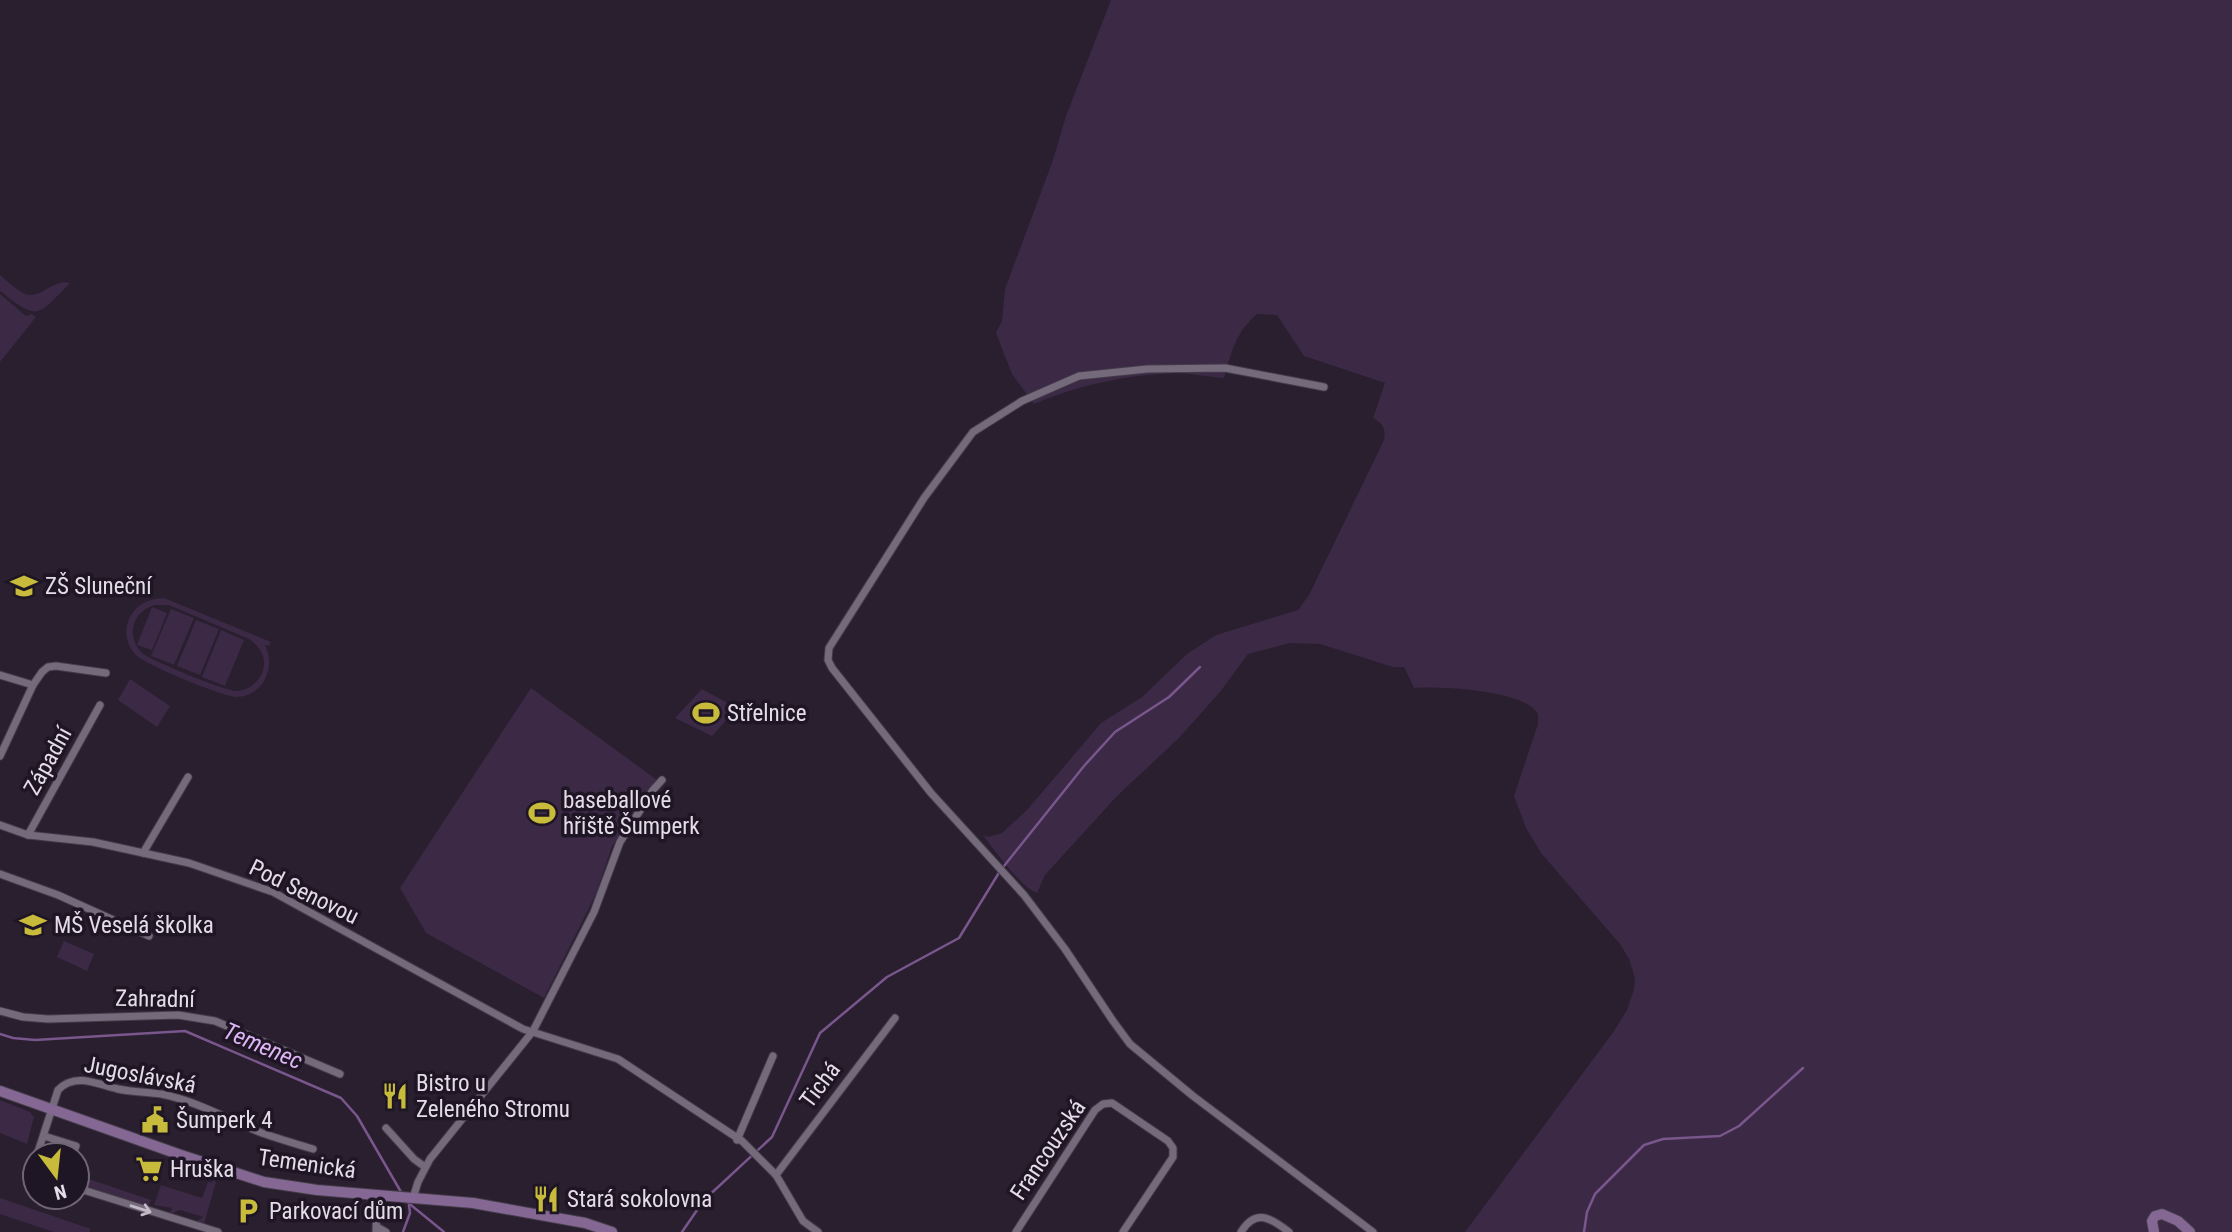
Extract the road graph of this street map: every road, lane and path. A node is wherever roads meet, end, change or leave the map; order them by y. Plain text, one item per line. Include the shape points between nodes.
1 (1324, 387) dead end
2 (106, 673) dead end
3 (0, 676) edge
4 (33, 685) junction
5 (100, 705) dead end
6 (0, 756) edge
7 (188, 777) dead end
8 (662, 780) dead end
9 (0, 825) edge
10 (28, 835) junction
11 (143, 853) junction
12 (0, 874) edge
13 (149, 936) dead end
14 (0, 1010) edge
15 (895, 1018) dead end
16 (533, 1031) junction
17 (773, 1056) dead end
18 (340, 1074) dead end
19 (0, 1091) edge
20 (52, 1110) junction
21 (386, 1128) dead end
22 (44, 1136) junction
23 (737, 1140) junction
24 (43, 1141) edge
25 (60, 1141) edge
26 (313, 1149) dead end
27 (425, 1167) junction
28 (776, 1175) junction
29 (91, 1192) edge
30 (381, 1195) junction
31 (411, 1198) junction
32 (376, 1230) edge
33 (218, 1232) edge
34 (386, 1232) edge
35 (612, 1232) edge
36 (818, 1232) edge
37 (1016, 1232) edge
38 (1123, 1232) edge
39 (1241, 1232) edge
40 (1289, 1232) edge
41 (1373, 1232) edge
42 (2154, 1232) edge
43 (2190, 1232) edge

1 - 41 street via 1225,368 1147,369 1079,376 1021,401 973,432 924,498 827,656 931,793 1024,895 1130,1044
2 - 4 street via 48,667
3 - 4 street
4 - 6 street
5 - 10 street, Západní
7 - 11 street
8 - 16 street via 620,842 594,912
9 - 10 street, Pod Senovou
10 - 11 street, Pod Senovou
11 - 16 street, Pod Senovou via 189,863 273,892
12 - 13 street
14 - 18 street, Zahradní via 48,1020 178,1015 215,1021
15 - 28 street, Tichá
16 - 23 street, Pod Senovou via 618,1059
16 - 27 street
17 - 23 street
19 - 20 street, Temenická
20 - 22 street
20 - 26 street, Jugoslávská via 65,1083 85,1080 181,1100
20 - 30 street, Temenická via 264,1182
21 - 27 street
22 - 24 street
22 - 25 street
23 - 28 street, Pod Senovou
27 - 31 street
28 - 36 street, Pod Senovou via 803,1221
29 -> 33 street
30 - 31 street, Temenická
30 - 32 street
31 - 35 street, Temenická via 524,1211
32 - 34 street
37 - 38 street, Francouzská via 1095,1110 1112,1103 1168,1141 1174,1157
39 - 40 street via 1246,1224 1262,1217
42 - 43 street via 2152,1221 2162,1214

